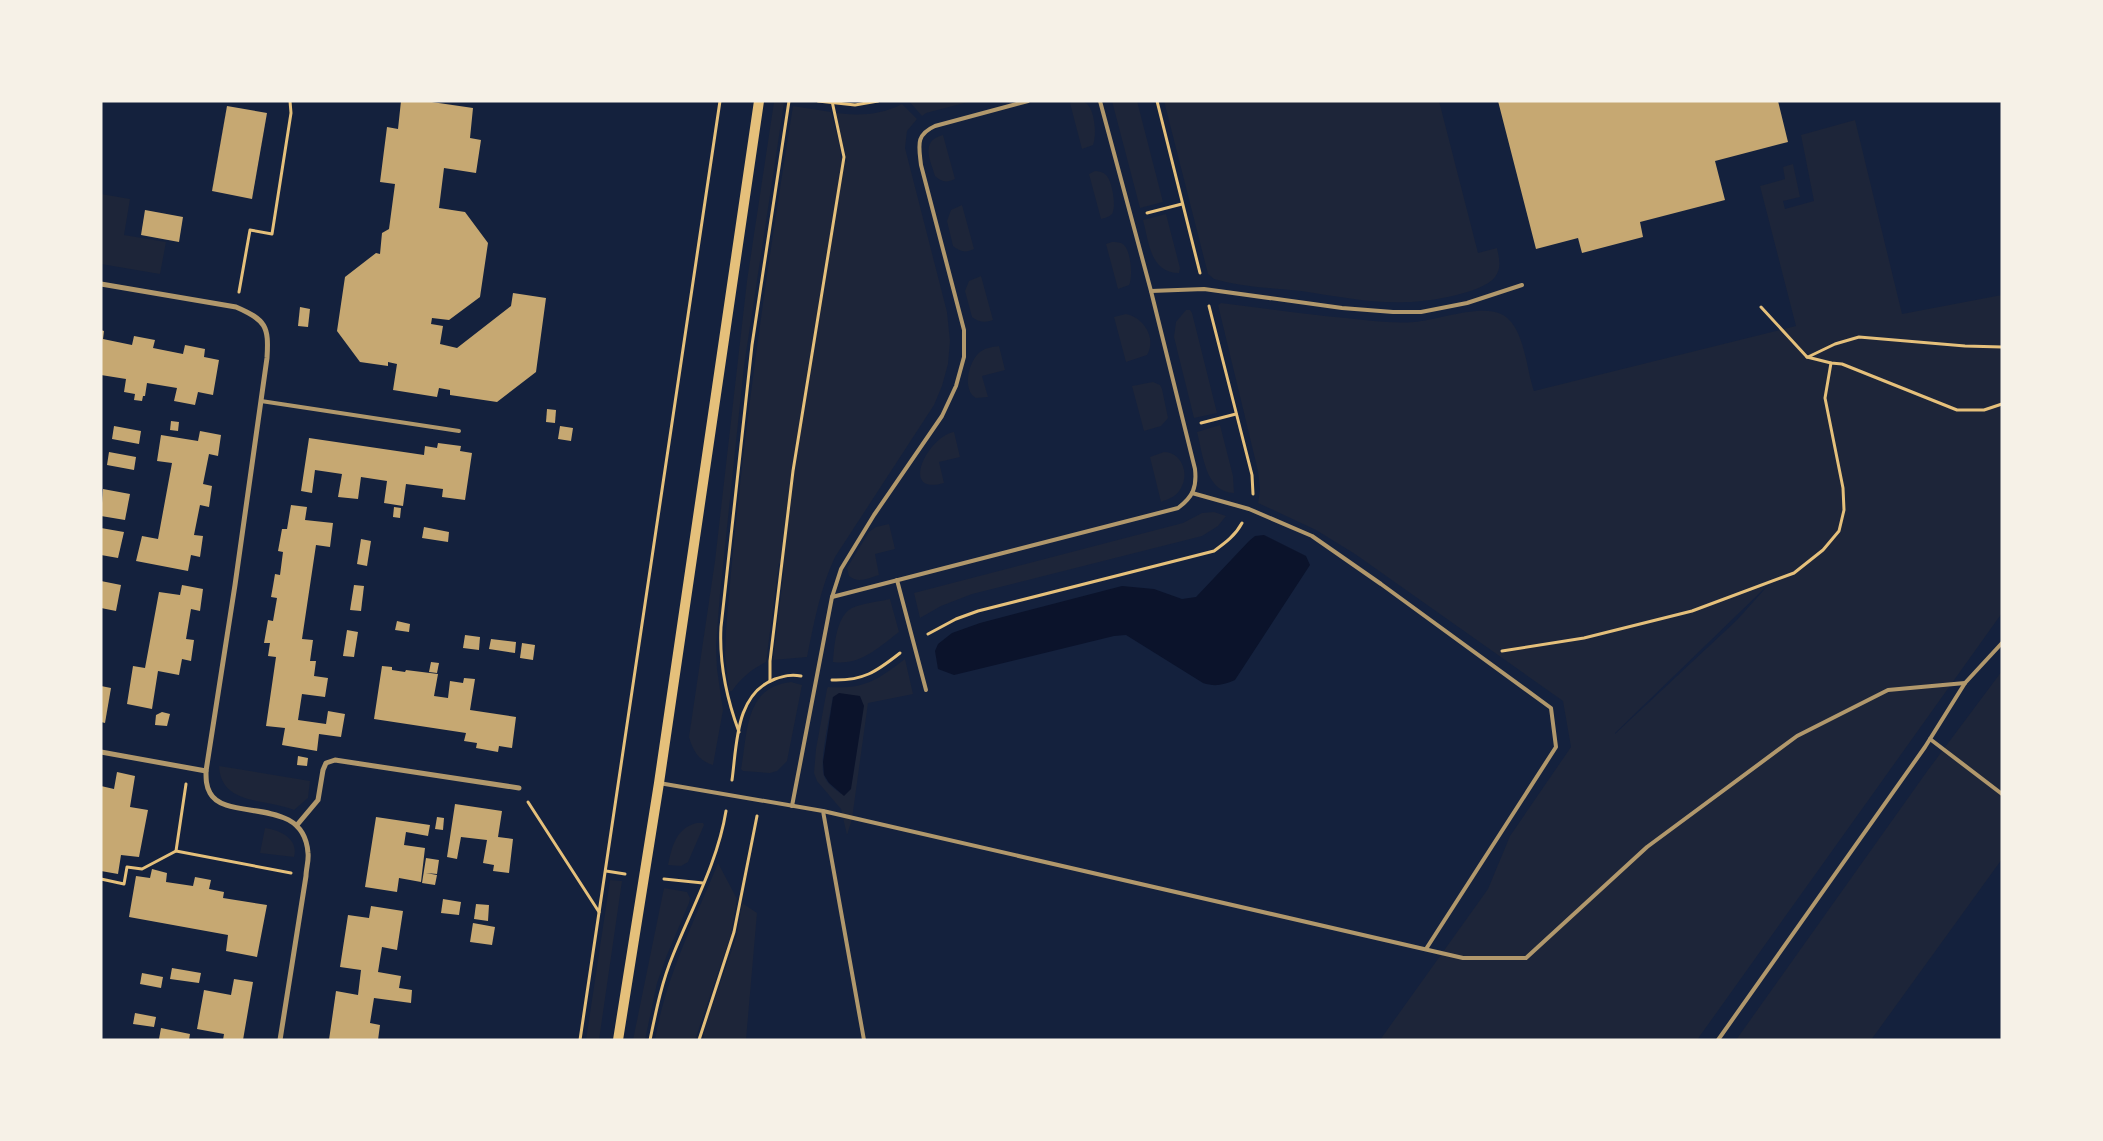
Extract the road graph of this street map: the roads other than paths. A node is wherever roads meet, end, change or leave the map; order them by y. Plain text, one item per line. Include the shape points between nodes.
1 (759, 101) edge
2 (1028, 101) edge
3 (1100, 101) edge
4 (101, 284) edge
5 (1522, 285) dead end
6 (1151, 290) junction
7 (261, 401) junction
8 (459, 431) dead end
9 (1192, 493) junction
10 (897, 580) junction
11 (832, 597) junction
12 (2002, 643) edge
13 (1965, 683) junction
14 (926, 690) dead end
15 (1930, 739) junction
16 (101, 752) edge
17 (206, 771) junction
18 (659, 783) junction
19 (519, 788) road end
20 (2002, 794) edge
21 (792, 806) junction
22 (822, 811) junction
23 (297, 825) junction
24 (1426, 949) junction
25 (280, 1040) edge
26 (618, 1040) edge
27 (864, 1040) edge
28 (1718, 1040) edge

1 - 18 main road
2 - 11 lane via 935,126 921,137 921,165 964,330 964,358 942,416 840,569
3 - 6 lane
4 - 7 street via 236,307 255,315 264,325 268,338
5 - 6 lane via 1467,303 1421,312 1342,308 1204,289
6 - 9 lane via 1195,469
7 - 8 lane
7 - 17 street
9 - 10 lane via 1178,508
9 - 24 lane via 1249,509 1312,536 1551,708 1556,747
10 - 11 lane
10 - 14 lane
11 - 21 lane
12 - 13 lane
13 - 15 lane
13 - 24 lane via 1888,690 1797,736 1647,848 1526,958 1463,958
15 - 20 lane
15 - 28 lane
16 - 17 street
17 - 23 street via 206,785 220,803 280,816
18 - 21 lane
18 - 26 main road
19 - 23 street via 335,760 326,763 318,800
21 - 22 lane
22 - 24 lane
22 - 27 lane
23 - 25 street via 305,837 308,853

